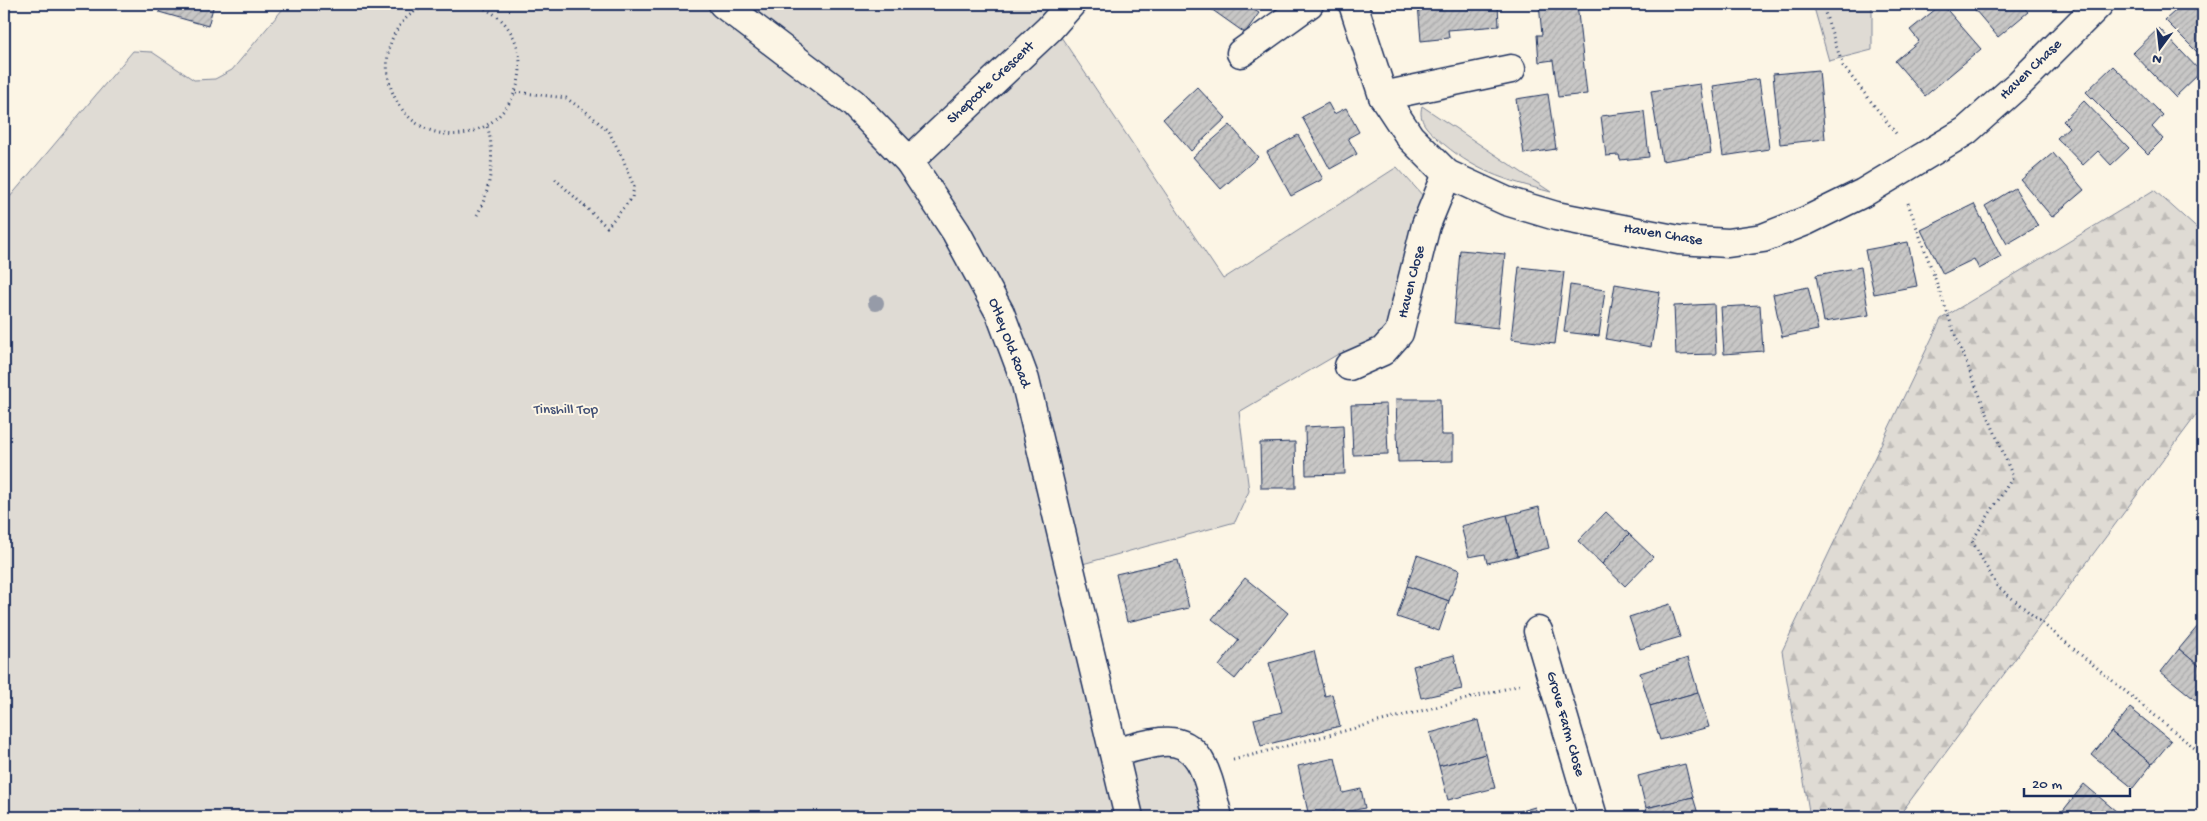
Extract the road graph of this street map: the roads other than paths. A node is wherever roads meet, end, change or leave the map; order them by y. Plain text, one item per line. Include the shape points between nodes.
1 (723, 4) edge
2 (1070, 4) edge
3 (1309, 4) edge
4 (1353, 4) edge
5 (2099, 4) edge
6 (1241, 53) dead end
7 (1511, 69) dead end
8 (1383, 96) junction
9 (909, 161) junction
10 (1446, 174) junction
11 (1349, 366) dead end
12 (1538, 631) dead end
13 (1114, 752) junction
14 (1129, 817) edge
15 (1218, 817) edge
16 (1593, 817) edge

1 - 9 street, Otley Old Road via 853,103
2 - 9 street, Shepcote Crescent via 1049,29
3 - 6 street
4 - 8 street, Haven Chase
5 - 10 street, Haven Chase via 2020,83 1966,131 1863,194 1763,238 1728,243 1679,240 1556,216 1506,201
7 - 8 street
8 - 10 street, Haven Chase via 1410,136
9 - 13 street, Otley Old Road via 956,232 1000,313 1025,380
10 - 11 street, Haven Close via 1426,225 1399,333 1383,351
12 - 16 street, Grove Farm Close
13 - 14 street, Otley Old Road
13 - 15 street via 1162,742 1178,743 1191,750 1204,768

